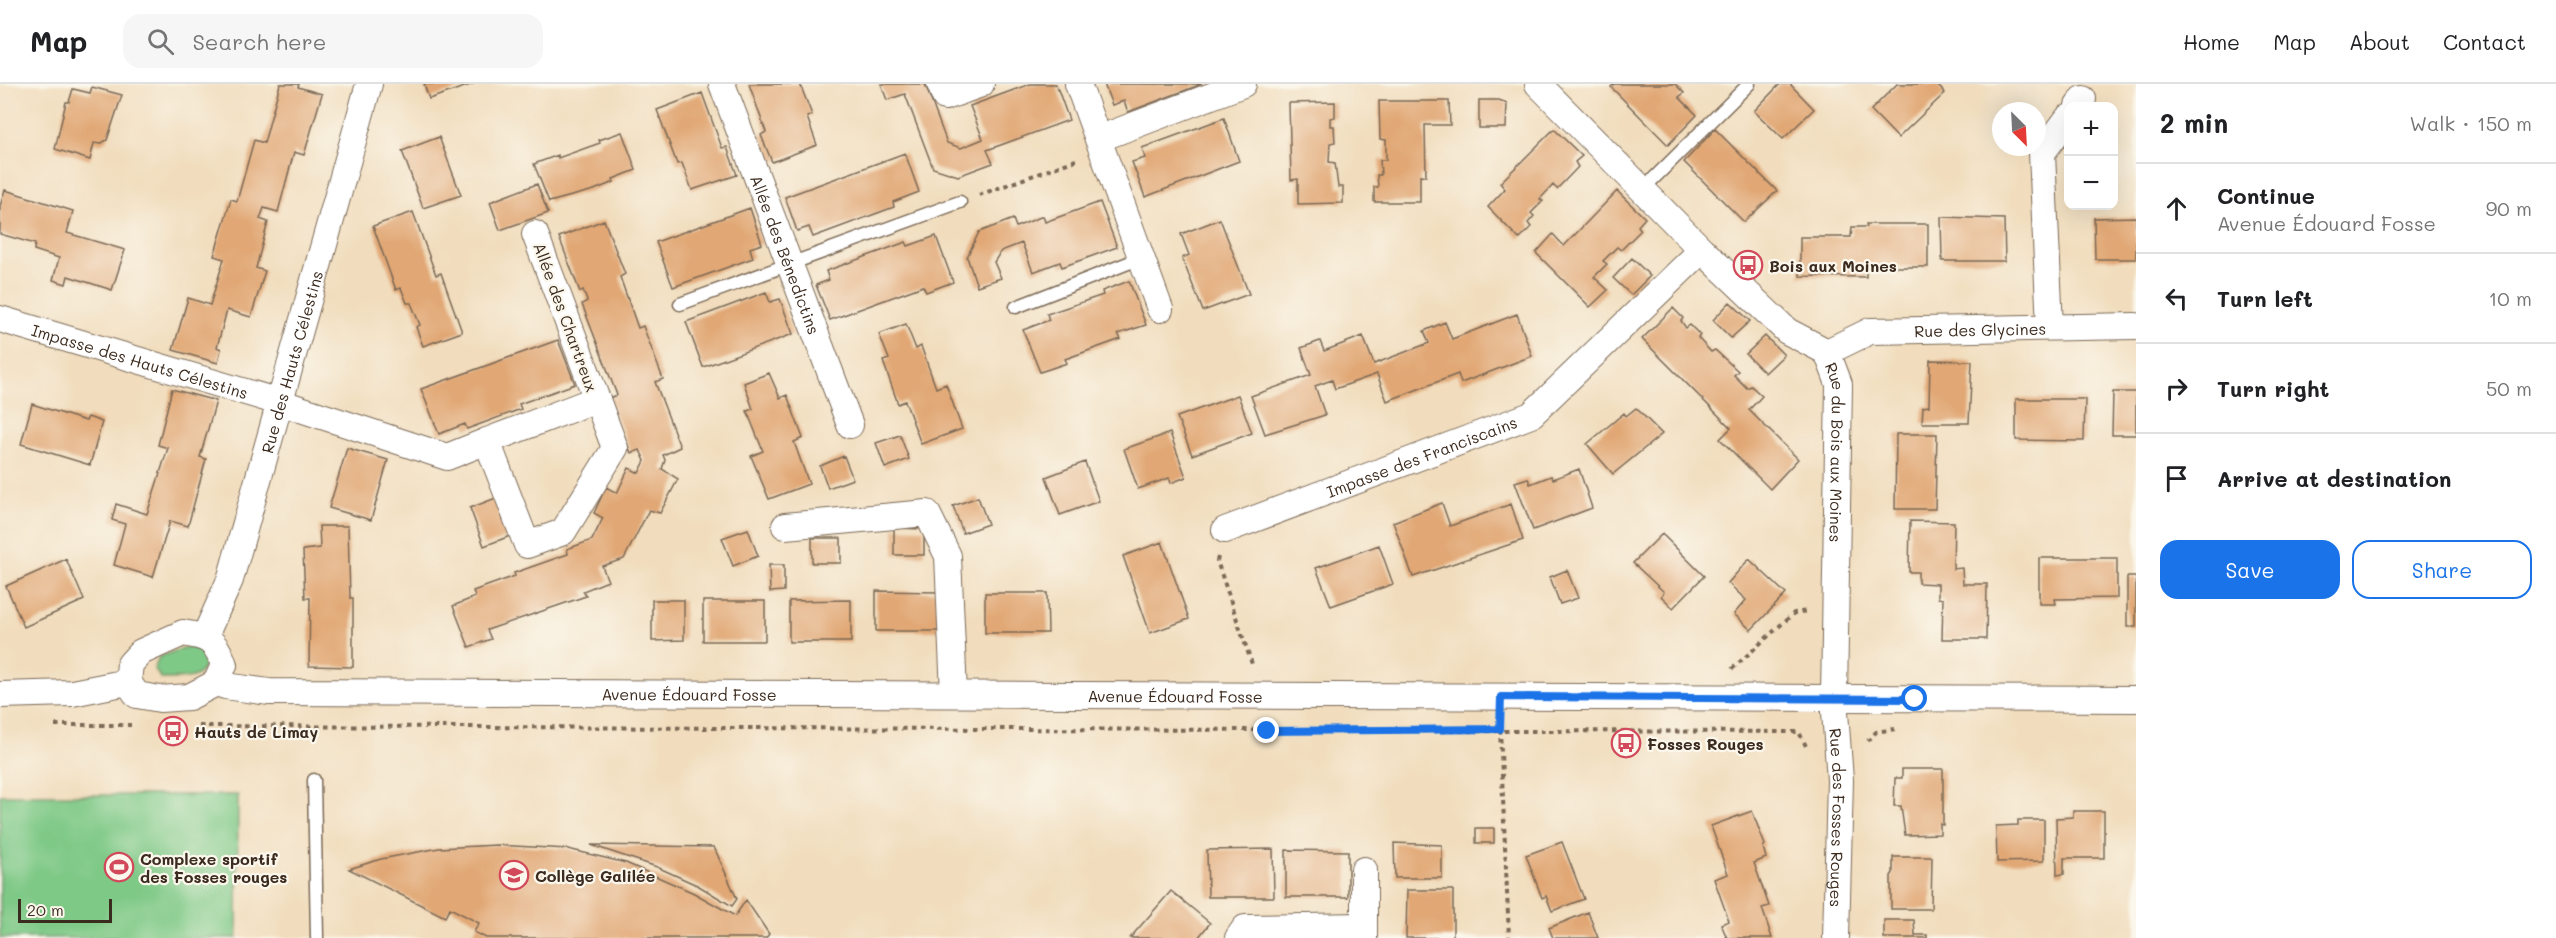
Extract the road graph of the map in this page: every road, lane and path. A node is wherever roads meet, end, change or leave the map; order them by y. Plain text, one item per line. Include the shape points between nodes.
1 (369, 84) edge
2 (722, 84) edge
3 (940, 84) edge
4 (981, 84) edge
5 (1078, 84) edge
6 (1243, 84) edge
7 (1538, 84) edge
8 (1749, 84) edge
9 (2064, 124) edge
10 (1100, 145) junction
11 (1643, 189) junction
12 (960, 202) joint
13 (535, 234) dead end
14 (1702, 250) junction
15 (1141, 258) junction
16 (788, 264) junction
17 (680, 303) dead end
18 (1016, 307) dead end
19 (1160, 309) dead end
20 (0, 319) edge
21 (2136, 326) edge
22 (2050, 327) junction
23 (1827, 352) junction
24 (597, 399) junction
25 (279, 402) junction
26 (850, 425) dead end
27 (487, 441) junction
28 (785, 526) dead end
29 (1225, 530) joint
30 (1837, 608) junction
31 (205, 636) junction
32 (128, 682) junction
33 (216, 683) junction
34 (954, 694) junction
35 (0, 695) edge
36 (1263, 696) junction
37 (1501, 697) junction
38 (1710, 697) junction
39 (1834, 698) junction
40 (2136, 699) edge
41 (46, 725) dead end
42 (139, 725) dead end
43 (197, 726) dead end
44 (1500, 729) junction
45 (1902, 729) dead end
46 (1267, 731) junction
47 (1864, 749) dead end
48 (1808, 750) dead end
49 (314, 780) dead end
50 (1364, 870) dead end
51 (1364, 932) edge
52 (318, 938) edge
53 (1238, 938) edge
54 (1509, 938) edge
55 (1836, 938) edge

1 - 25 street, Rue des Hauts Célestins
2 - 16 street, Allée des Bénedictins
3 - 4 street via 945,97
5 - 10 street
6 - 10 street
7 - 11 street, Rue du Bois aux Moines
8 - 11 lane
9 - 22 street via 2042,153
10 - 12 path
10 - 15 street
11 - 14 street, Rue du Bois aux Moines
12 - 16 lane
13 - 24 street, Allée des Chartreux
14 - 23 street, Rue du Bois aux Moines via 1787,331
14 - 29 street, Impasse des Franciscains via 1531,415
15 - 18 lane
15 - 19 street
16 - 17 lane
16 - 26 street, Allée des Bénedictins
20 - 25 street, Impasse des Hauts Célestins
21 - 22 street, Rue des Glycines
22 - 23 street, Rue des Glycines via 1870,331
23 - 30 street, Rue du Bois aux Moines via 1839,384
24 - 27 street, Allée des Chartreux
24 - 27 street, Allée des Chartreux via 615,448 563,532 527,545
25 - 27 street, Allée des Chartreux via 447,457
25 - 31 street, Rue des Hauts Célestins via 230,580
28 - 34 street via 927,513 948,556
29 - 36 path via 1217,561
30 - 38 path via 1794,613 1711,684
30 - 39 street, Rue du Bois aux Moines
31 - 32 street via 183,633 141,652 130,664
31 - 33 street via 219,649 224,665
32 - 33 street via 137,695 160,699 189,697
32 - 35 street via 72,693
33 - 34 street, Avenue Édouard Fosse via 263,692
34 - 36 street, Avenue Édouard Fosse
36 - 37 street, Avenue Édouard Fosse
36 - 46 path
37 - 38 street, Avenue Édouard Fosse
37 - 44 path
38 - 39 street, Avenue Édouard Fosse
39 - 40 street, Avenue Édouard Fosse
39 - 55 street, Rue des Fosses Rouges via 1840,780
41 - 42 path
43 - 46 path
44 - 46 path
44 - 48 path via 1799,732
44 - 54 path
45 - 47 path via 1876,732
49 - 52 lane
50 - 51 street
51 - 53 street via 1245,928

